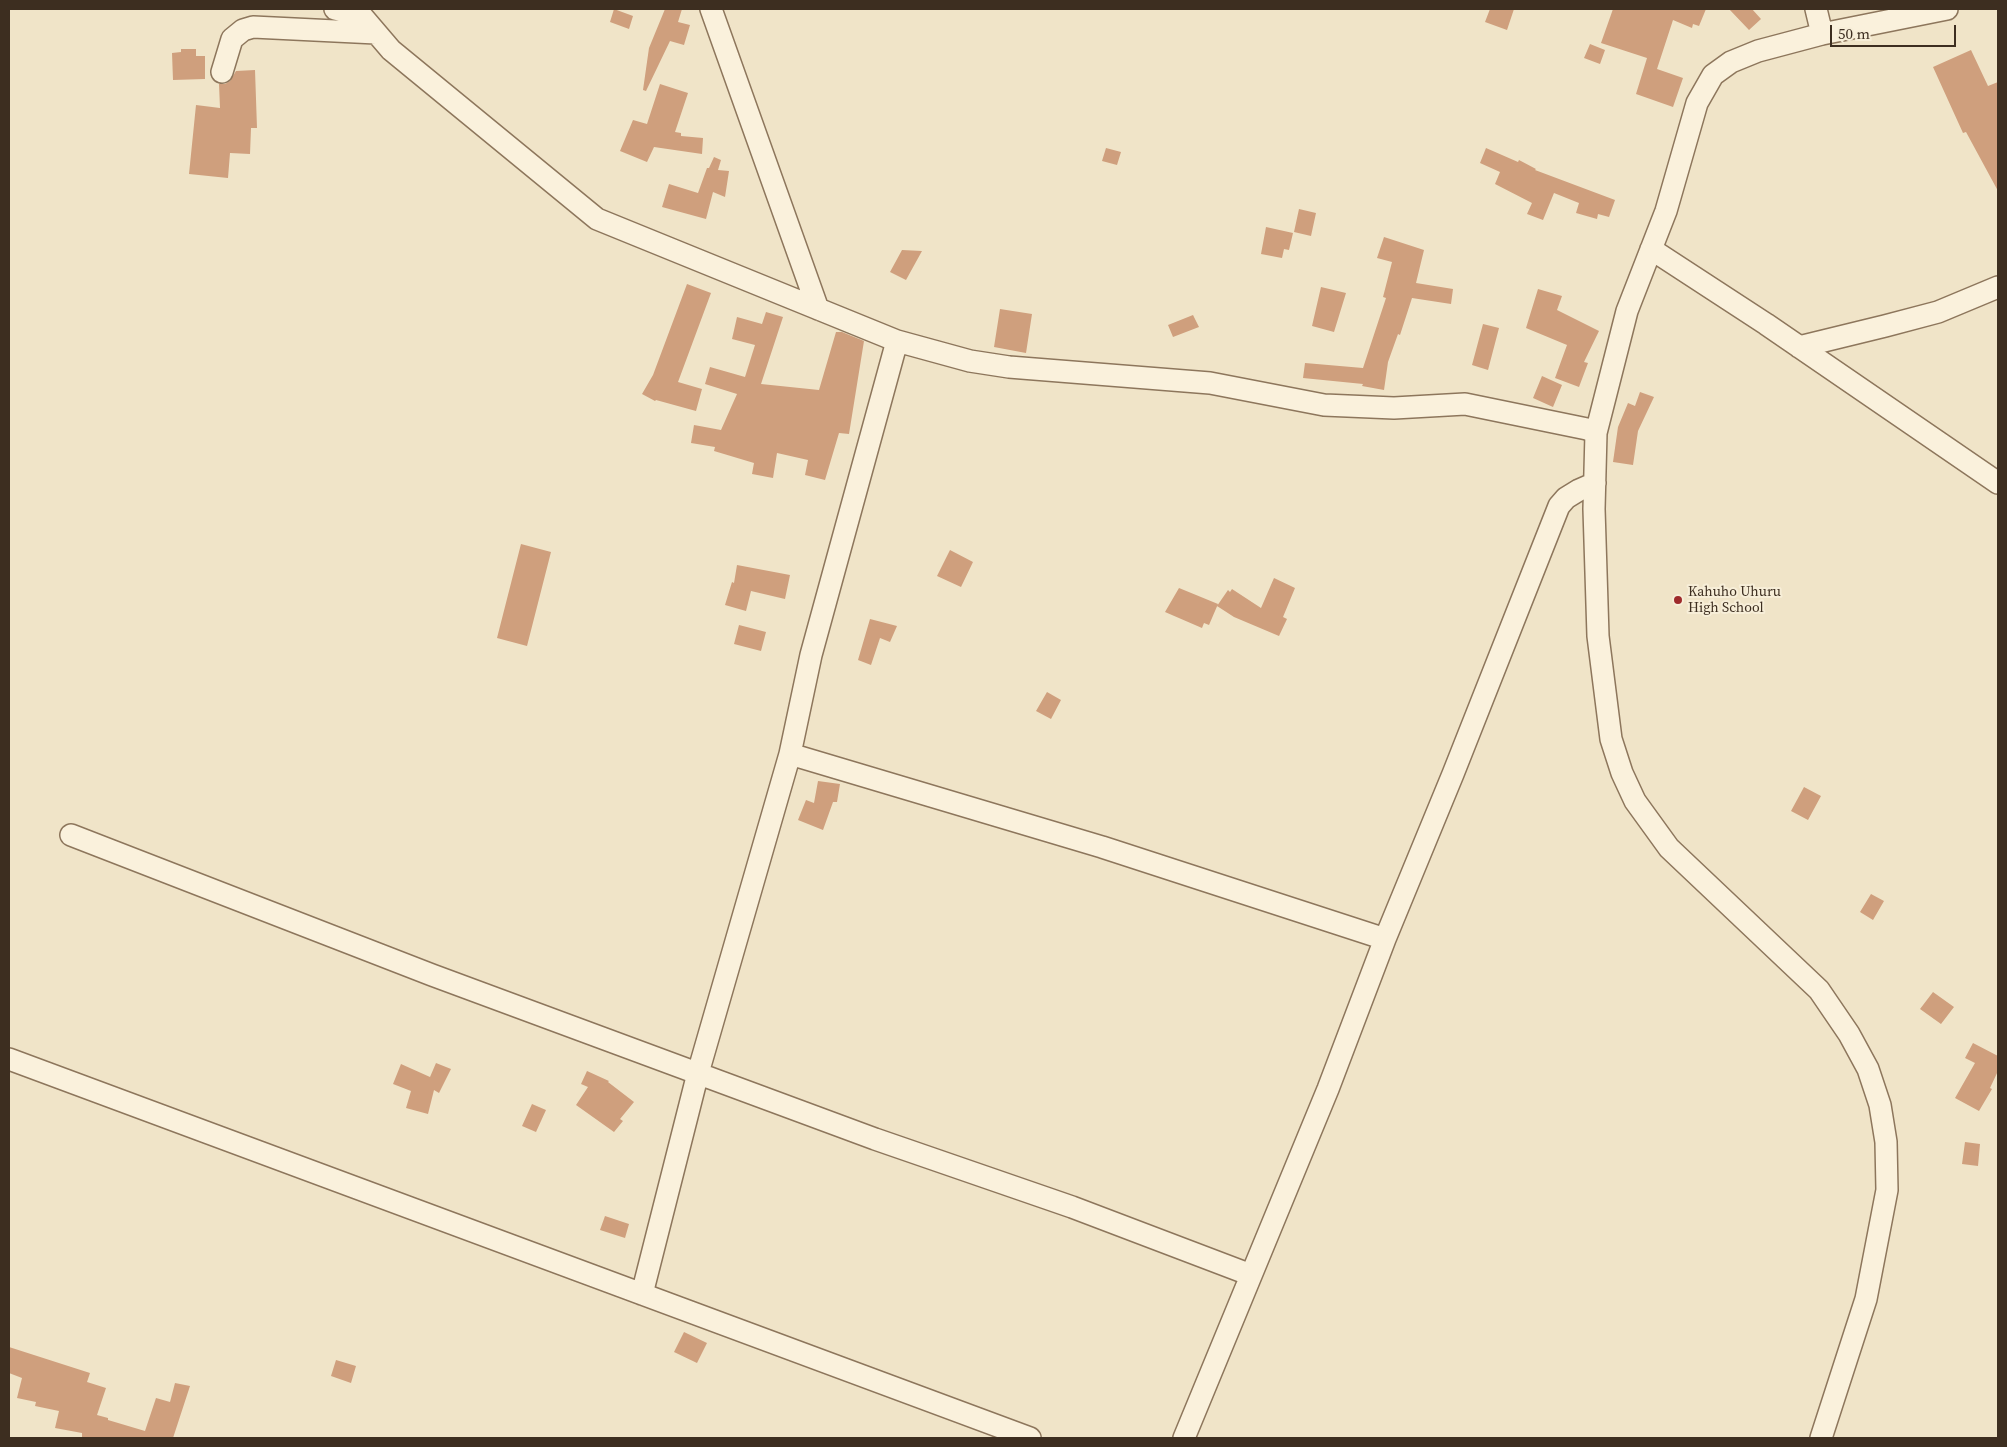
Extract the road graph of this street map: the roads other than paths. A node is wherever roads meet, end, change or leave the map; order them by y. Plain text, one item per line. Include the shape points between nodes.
1 (335, 9) edge
2 (711, 9) edge
3 (1816, 9) edge
4 (1947, 9) edge
5 (359, 12) edge
6 (376, 33) junction
7 (1822, 34) junction
8 (222, 72) dead end
9 (1651, 249) junction
10 (1998, 287) edge
11 (818, 309) junction
12 (897, 341) junction
13 (1798, 346) junction
14 (1596, 433) junction
15 (1595, 483) junction
16 (1998, 483) edge
17 (790, 754) junction
18 (71, 835) dead end
19 (1385, 939) junction
20 (9, 1059) edge
21 (698, 1073) junction
22 (1251, 1276) junction
23 (642, 1294) junction
24 (1030, 1438) edge
25 (1184, 1438) edge
26 (1821, 1438) edge

1 - 5 street
2 - 11 street
3 - 7 street
4 - 7 street
5 - 6 street
6 - 8 street via 253,27 232,39
6 - 11 street via 391,50 597,219
7 - 9 street via 1758,51 1731,62 1713,75 1697,103 1666,211
9 - 13 street
9 - 14 street via 1627,311
10 - 13 street via 1938,312
11 - 12 street
12 - 14 street via 970,361 1009,367 1210,383 1324,405 1394,408 1466,404
12 - 17 street via 811,655
13 - 16 street
14 - 15 street
15 - 19 street via 1566,498 1560,506
15 - 26 street via 1598,636 1611,739 1622,773 1635,801 1669,848 1819,990 1864,1060 1880,1105 1886,1142 1888,1190 1866,1299
17 - 19 street via 1102,847
17 - 21 street
18 - 21 street via 432,975
19 - 22 street
20 - 23 street
21 - 22 street via 1072,1207
21 - 23 street
22 - 25 street
23 - 24 street

